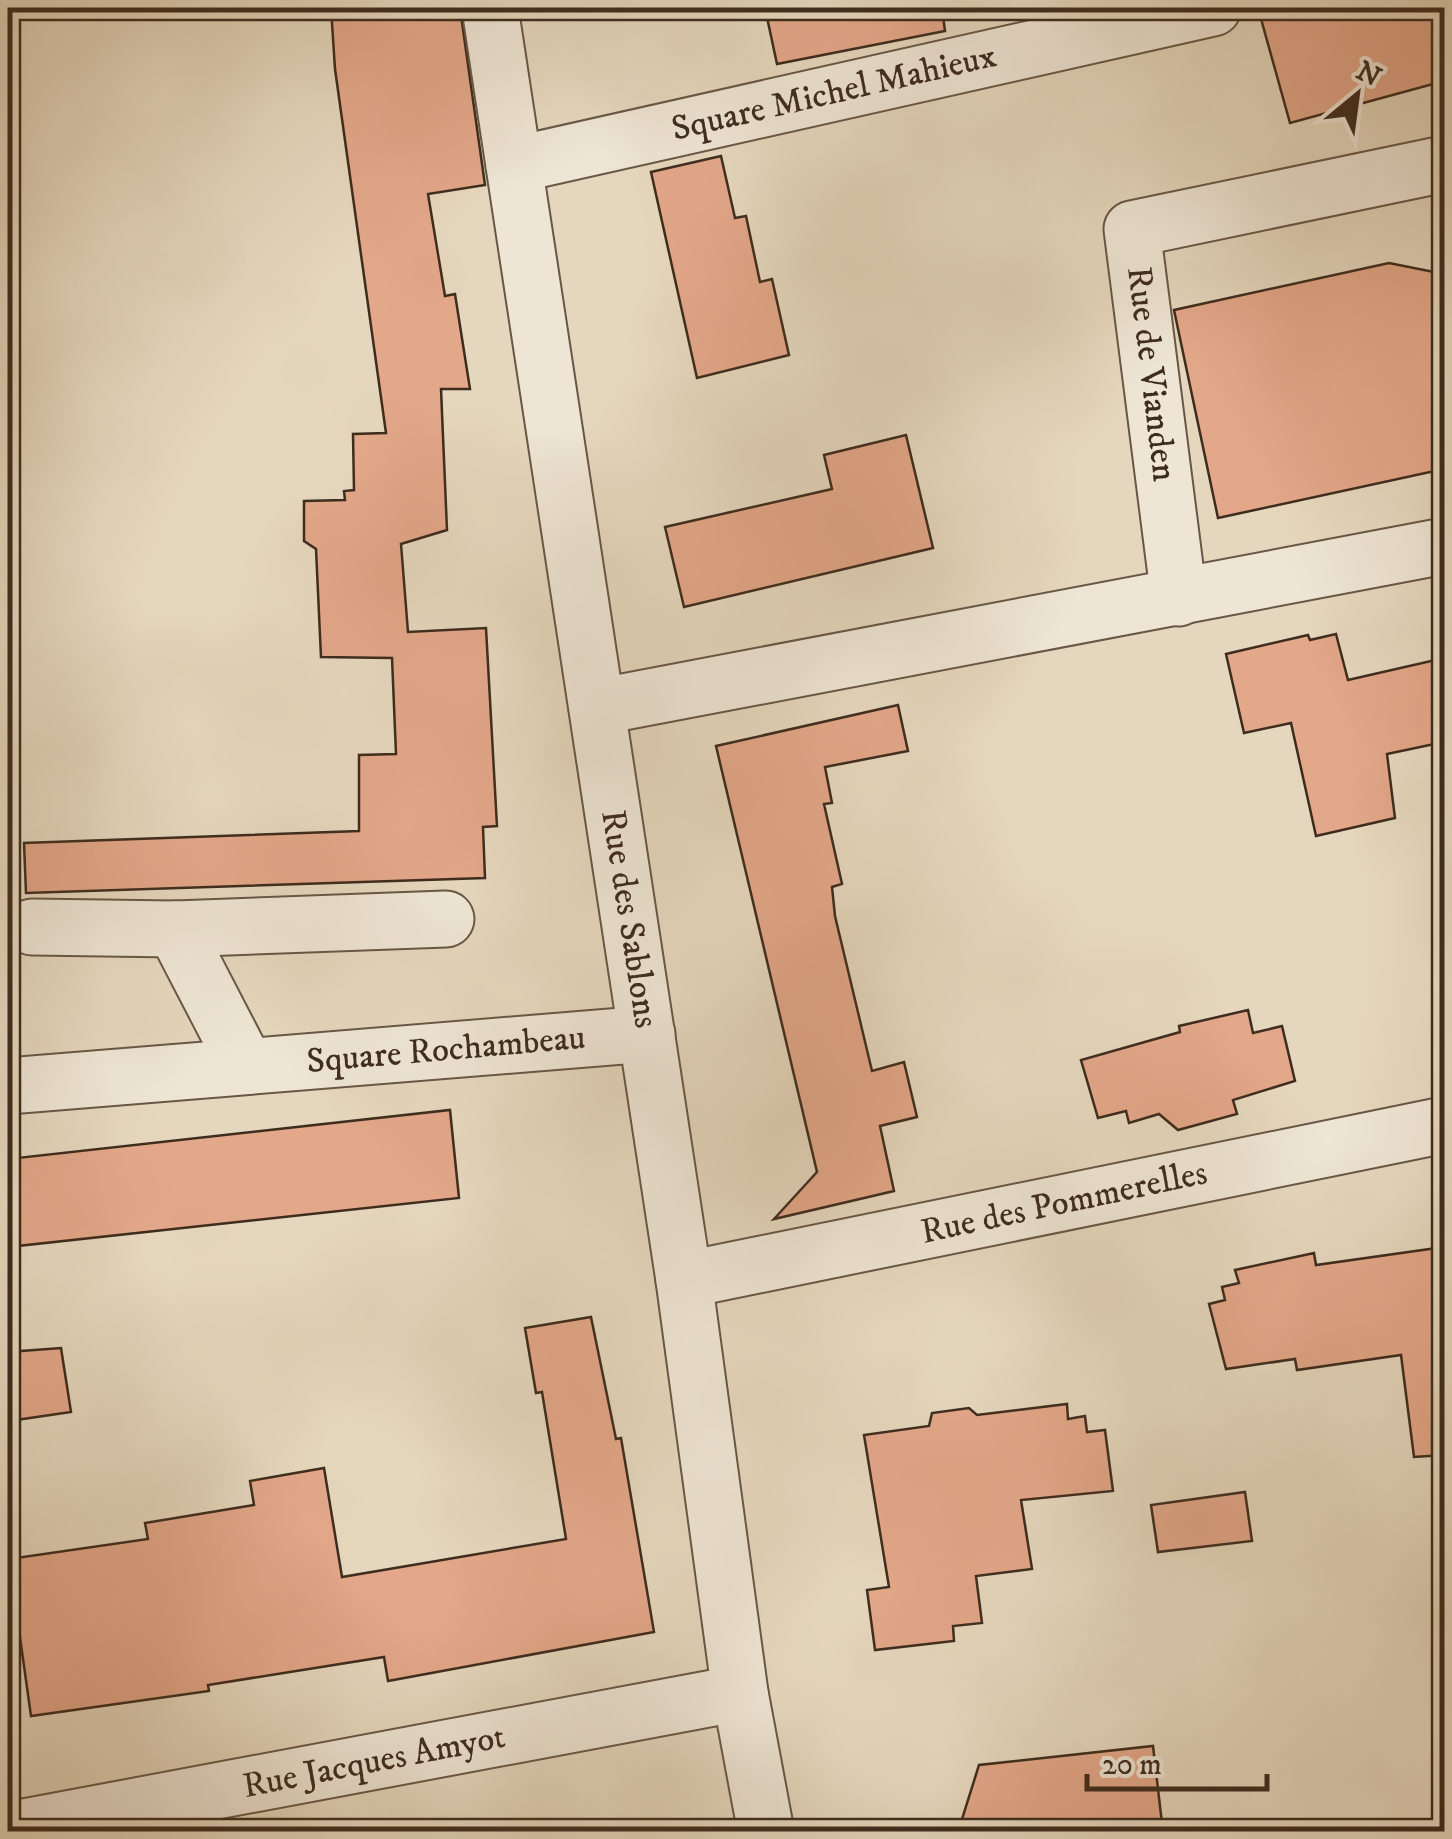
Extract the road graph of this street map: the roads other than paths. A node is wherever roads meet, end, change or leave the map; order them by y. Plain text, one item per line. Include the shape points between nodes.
1 (490, 8) edge
2 (1214, 8) edge
3 (1444, 164) edge
4 (514, 165) junction
5 (1444, 546) edge
6 (1179, 598) junction
7 (597, 707) junction
8 (446, 919) dead end
9 (32, 927) dead end
10 (174, 929) junction
11 (647, 1034) junction
12 (246, 1066) junction
13 (8, 1086) edge
14 (1444, 1125) edge
15 (684, 1280) junction
16 (740, 1692) junction
17 (8, 1830) edge
18 (766, 1832) edge

1 - 4 street, Rue des Sablons
2 - 4 street, Square Michel Mahieux
3 - 6 street, Rue de Vianden via 1132,229
4 - 7 street, Rue des Sablons
5 - 6 street
6 - 7 street
7 - 11 street, Rue des Sablons
8 - 10 street
9 - 10 street
10 - 12 street
11 - 12 street, Square Rochambeau
11 - 15 street, Rue des Sablons
12 - 13 street, Square Rochambeau
14 - 15 street, Rue des Pommerelles
15 - 16 street, Rue des Sablons
16 - 17 street, Rue Jacques Amyot
16 - 18 street, Rue des Sablons

